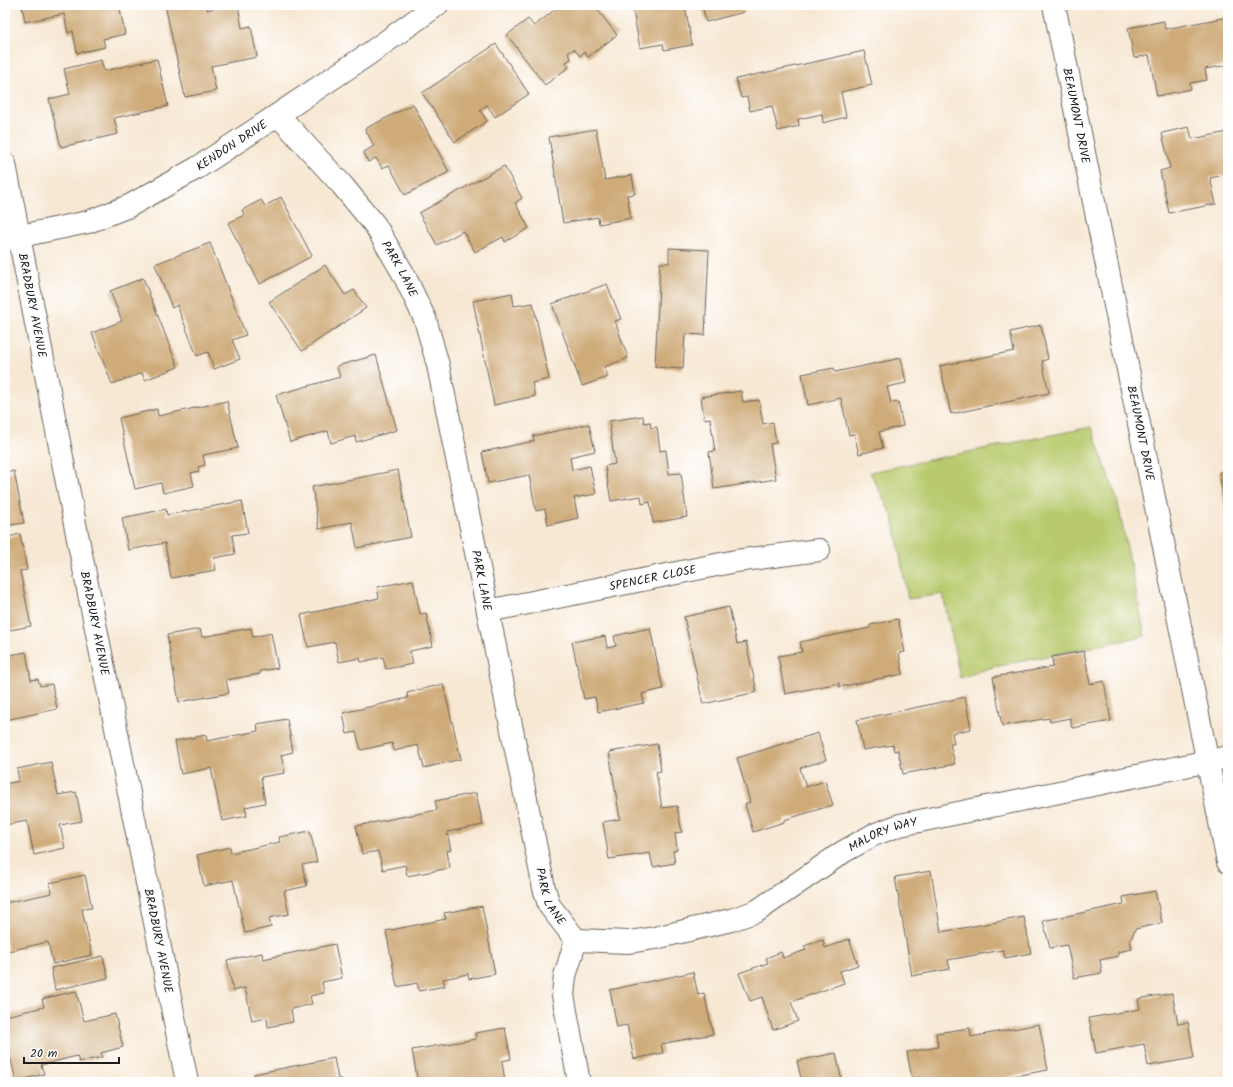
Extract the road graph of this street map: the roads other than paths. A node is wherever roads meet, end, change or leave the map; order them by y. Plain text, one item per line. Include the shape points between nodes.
1 (437, 5) edge
2 (1054, 5) edge
3 (278, 115) junction
4 (5, 164) edge
5 (12, 237) edge
6 (818, 550) dead end
7 (488, 611) junction
8 (1218, 759) edge
9 (1228, 862) edge
10 (576, 940) junction
11 (186, 1082) edge
12 (579, 1082) edge

1 - 3 street, KENDON DRIVE
2 - 8 street, BEAUMONT DRIVE
3 - 5 street, KENDON DRIVE via 197,168 129,206 88,222
3 - 7 street, PARK LANE via 375,224 425,319 438,365
4 - 5 street, BRADBURY AVENUE
5 - 11 street, BRADBURY AVENUE via 76,529
6 - 7 street, SPENCER CLOSE via 736,561
7 - 10 street, PARK LANE via 544,888 549,905
8 - 9 street, BEAUMONT DRIVE
8 - 10 street, MALORY WAY via 900,825 855,845 757,910 731,920 630,942
10 - 12 street via 565,976 563,995

